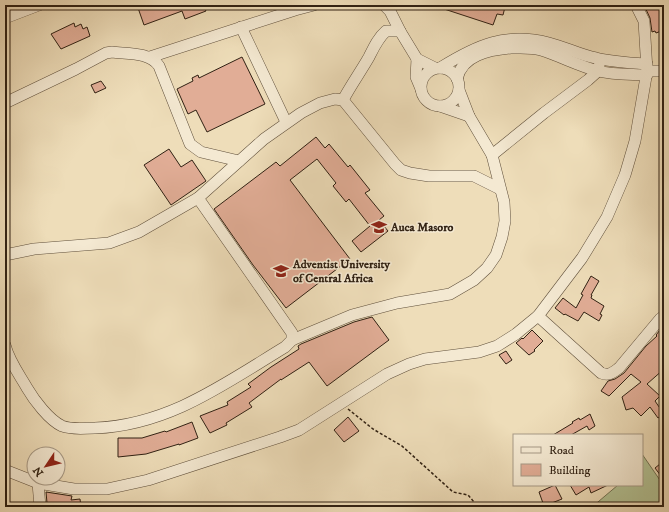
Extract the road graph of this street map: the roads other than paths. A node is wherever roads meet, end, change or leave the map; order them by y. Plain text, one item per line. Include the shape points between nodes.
1 (39, 5) edge
2 (314, 5) edge
3 (384, 5) edge
4 (636, 5) edge
5 (5, 18) edge
6 (241, 27) junction
7 (400, 30) junction
8 (150, 57) junction
9 (417, 58) junction
10 (600, 59) junction
11 (438, 68) junction
12 (647, 70) junction
13 (598, 71) junction
14 (664, 71) edge
15 (458, 85) junction
16 (421, 89) junction
17 (342, 100) junction
18 (5, 103) edge
19 (439, 106) junction
20 (469, 116) junction
21 (286, 122) junction
22 (492, 155) junction
23 (239, 161) junction
24 (500, 188) junction
25 (198, 198) junction
26 (5, 255) edge
27 (538, 316) junction
28 (664, 316) edge
29 (292, 340) junction
30 (5, 345) edge
31 (5, 470) edge
32 (26, 478) edge
33 (38, 486) edge
34 (60, 486) edge
35 (40, 507) edge

1 - 5 street
2 - 6 street
3 - 7 street
4 - 12 street via 644,21
6 - 8 street
6 - 21 street
7 - 9 street
7 - 17 street via 386,31 381,36
8 - 18 street via 106,53
8 - 23 street via 159,66 190,144 201,152
9 - 11 street
9 - 16 street via 416,77
10 - 11 street via 550,43 502,40 464,53
10 - 12 street
10 - 13 street
11 - 15 street via 450,71
11 - 16 street via 430,70 422,78
12 - 13 street via 608,73
12 - 14 street
12 - 27 street via 635,141 625,175 607,217 582,258
13 - 15 street via 540,49 497,49 466,62
13 - 22 street
15 - 19 street via 454,100 445,106
15 - 20 street
16 - 19 street via 425,99
17 - 21 street via 320,102
17 - 24 street via 402,170 429,176 474,176
19 - 20 street
20 - 22 street
21 - 23 street
22 - 24 street
23 - 25 street
24 - 29 street via 505,221 502,237 496,255 474,280 450,294 397,303 352,315
25 - 26 street via 139,232 109,243 34,249
25 - 29 street via 292,332
27 - 28 street via 606,375 619,368
27 - 34 street via 497,346 479,352 425,359 387,374 299,430 280,438 148,480 107,489
29 - 30 street via 285,347 197,401 160,416 108,427 71,429 54,421 32,396 12,364
31 - 32 street
33 - 35 street

